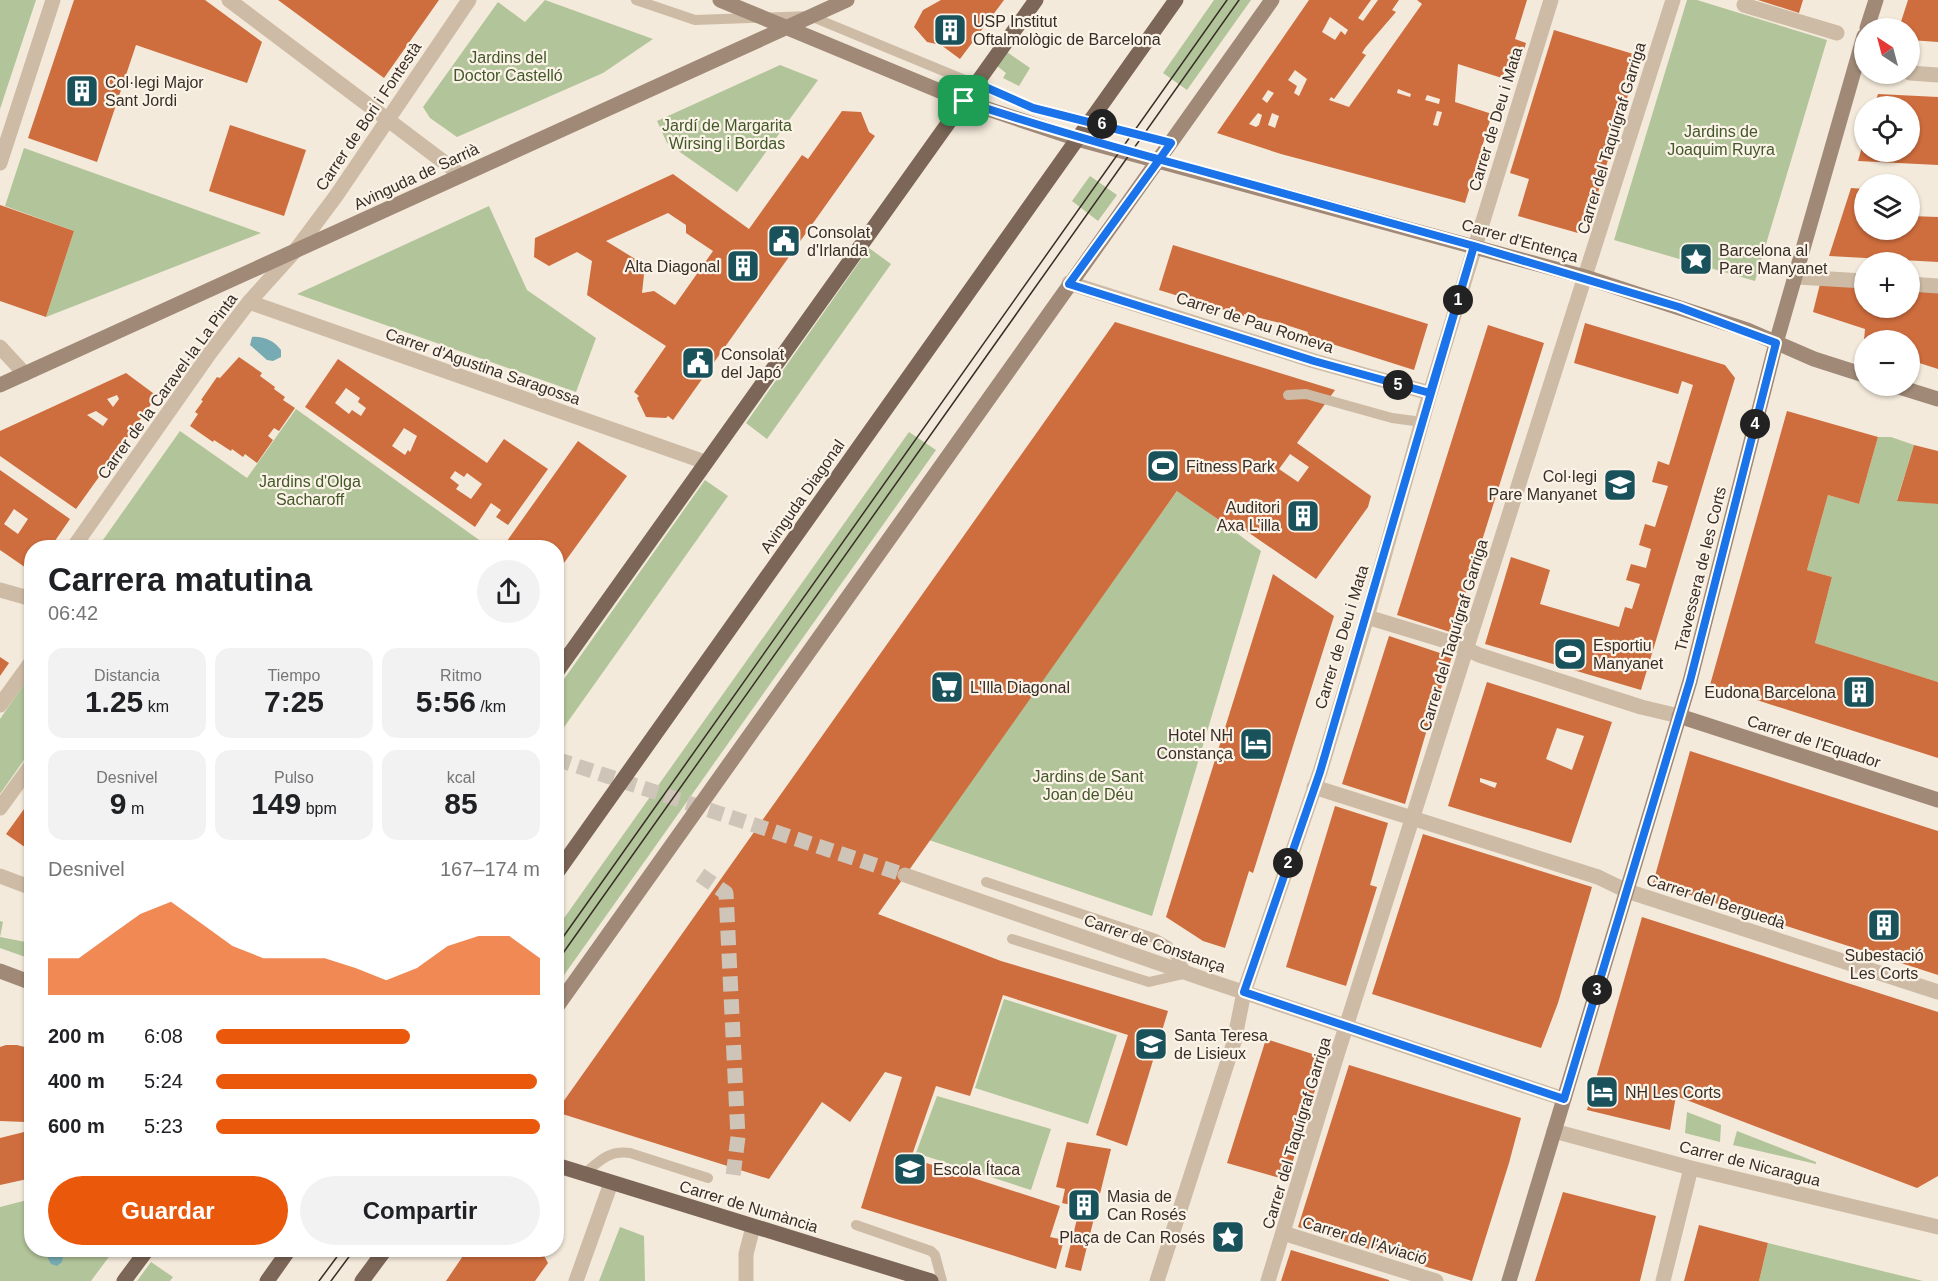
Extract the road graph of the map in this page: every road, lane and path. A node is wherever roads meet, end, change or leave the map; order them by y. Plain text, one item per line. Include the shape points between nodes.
1 (53, 0) edge
2 (229, 0) edge
3 (470, 0) edge
4 (636, 0) edge
5 (720, 0) edge
6 (847, 0) edge
7 (1036, 0) edge
8 (1176, 0) edge
9 (1272, 0) edge
10 (1551, 0) edge
11 (1673, 0) edge
12 (1876, 0) edge
13 (1736, 2) edge
14 (760, 16) junction
15 (810, 16) junction
16 (1870, 18) edge
17 (787, 27) junction
18 (1837, 33) dead end
19 (1920, 74) edge
20 (1938, 75) edge
21 (976, 83) junction
22 (1855, 84) edge
23 (964, 101) junction
24 (386, 120) junction
25 (1090, 121) junction
26 (1077, 139) junction
27 (1171, 143) junction
28 (1159, 160) junction
29 (0, 163) edge
30 (461, 175) junction
31 (1474, 246) junction
32 (295, 250) junction
33 (1585, 277) junction
34 (1797, 277) junction
35 (1854, 280) edge
36 (1069, 284) junction
37 (1920, 285) edge
38 (1938, 286) edge
39 (249, 303) junction
40 (1776, 343) junction
41 (0, 347) edge
42 (1854, 371) edge
43 (25, 374) junction
44 (0, 385) edge
45 (1430, 393) junction
46 (1920, 393) edge
47 (1288, 395) dead end
48 (1938, 399) edge
49 (1422, 422) junction
50 (705, 462) junction
51 (79, 540) edge
52 (0, 590) edge
53 (24, 597) edge
54 (1367, 617) junction
55 (1468, 649) junction
56 (564, 662) edge
57 (24, 672) edge
58 (0, 705) edge
59 (1679, 716) junction
60 (24, 775) edge
61 (1314, 788) junction
62 (1938, 800) edge
63 (0, 808) edge
64 (1414, 818) junction
65 (564, 863) edge
66 (905, 875) tunnel mouth
67 (0, 876) edge
68 (986, 882) dead end
69 (24, 885) edge
70 (1627, 891) junction
71 (1012, 939) dead end
72 (0, 971) edge
73 (1188, 973) junction
74 (24, 980) edge
75 (1244, 992) junction
76 (1938, 992) edge
77 (564, 997) edge
78 (1347, 1027) junction
79 (1564, 1099) junction
80 (1554, 1131) junction
81 (564, 1167) edge
82 (1691, 1168) junction
83 (584, 1174) junction
84 (708, 1178) dead end
85 (611, 1183) junction
86 (856, 1225) dead end
87 (753, 1227) junction
88 (1938, 1227) edge
89 (1283, 1233) junction
90 (142, 1257) edge
91 (284, 1257) edge
92 (380, 1257) edge
93 (124, 1281) edge
94 (267, 1281) edge
95 (362, 1281) edge
96 (576, 1281) edge
97 (746, 1281) edge
98 (931, 1281) edge
99 (942, 1281) edge
100 (1157, 1281) edge
101 (1268, 1281) edge
102 (1436, 1281) edge
103 (1509, 1281) edge
104 (1663, 1281) edge

1 - 29 street
2 - 24 street
3 - 24 street, Carrer de Bori i Fontestà
4 - 14 lane via 695,20
5 - 14 main road
6 - 15 main road, Avinguda de Sarrià
7 - 21 main road
8 - 25 main road, Avinguda Diagonal
9 - 27 main road
10 - 31 street, Carrer de Deu i Mata
11 - 33 street, Carrer del Taquígraf Garriga
12 - 16 main road
13 - 18 street
14 - 15 lane
14 - 17 main road
15 - 17 main road, Avinguda de Sarrià
15 - 21 lane
17 - 23 main road
17 - 30 main road, Avinguda de Sarrià
19 - 20 street
21 - 23 main road
21 - 25 lane via 1033,108
22 - 34 main road, Travessera de les Corts
23 - 26 main road
23 - 50 main road
24 - 30 street
24 - 32 street, Carrer de Bori i Fontestà
25 - 26 main road, Avinguda Diagonal
25 - 27 lane
26 - 28 main road
26 - 65 main road, Avinguda Diagonal
27 - 28 main road
28 - 31 main road, Carrer d'Entença
28 - 36 main road
30 - 32 main road, Avinguda de Sarrià
31 - 33 main road, Carrer d'Entença
31 - 45 street, Carrer de Deu i Mata
32 - 39 street, Carrer de la Caravel·la La Pinta
32 - 43 main road, Avinguda de Sarrià
33 - 40 main road, Carrer d'Entença
33 - 55 street, Carrer del Taquígraf Garriga
34 - 35 street
34 - 40 main road, Travessera de les Corts
36 - 45 street, Carrer de Pau Romeva
36 - 77 main road
37 - 38 street
39 - 50 street, Carrer d'Agustina Saragossa
39 - 51 street, Carrer de la Caravel·la La Pinta
40 - 42 main road, Carrer d'Entença
40 - 59 main road, Travessera de les Corts
41 - 43 street
43 - 44 main road, Avinguda de Sarrià
45 - 49 street, Carrer de Deu i Mata
46 - 48 main road
47 - 49 lane via 1306,394 1392,418
49 - 54 street, Carrer de Deu i Mata
50 - 56 main road
52 - 53 street
54 - 55 street
54 - 61 street, Carrer de Deu i Mata
55 - 59 street
55 - 64 street, Carrer del Taquígraf Garriga
57 - 58 street
59 - 62 main road, Carrer de l'Equador
59 - 70 main road, Travessera de les Corts
60 - 63 street
61 - 64 street, Carrer del Berguedà
61 - 75 street, Carrer de Deu i Mata
64 - 70 street, Carrer del Berguedà via 1598,877
64 - 78 street, Carrer del Taquígraf Garriga
66 - 73 street, Carrer de Constança
67 - 69 street
68 - 73 lane via 1156,939 1168,946
70 - 76 street, Carrer del Berguedà
70 - 79 main road, Travessera de les Corts
71 - 73 lane via 1149,982
72 - 74 main road
73 - 75 street, Carrer de Constança
75 - 78 street, Carrer de Constança
75 - 100 street, Carrer de Deu i Mata via 1234,1042
78 - 79 street, Carrer de Constança
78 - 89 street, Carrer del Taquígraf Garriga
79 - 80 main road, Travessera de les Corts
80 - 82 street, Carrer de Nicaragua
80 - 103 main road, Travessera de les Corts
81 - 83 main road, Carrer de Numància
82 - 88 street, Carrer de Nicaragua
82 - 104 street
83 - 84 lane via 616,1151
83 - 85 main road, Carrer de Numància
85 - 87 main road, Carrer de Numància
85 - 96 street
86 - 99 lane via 931,1251
87 - 97 street via 746,1254
87 - 98 main road, Carrer de Numància
89 - 101 street, Carrer del Taquígraf Garriga
89 - 102 street, Carrer de l'Aviació
90 - 93 main road
91 - 94 main road
92 - 95 main road

